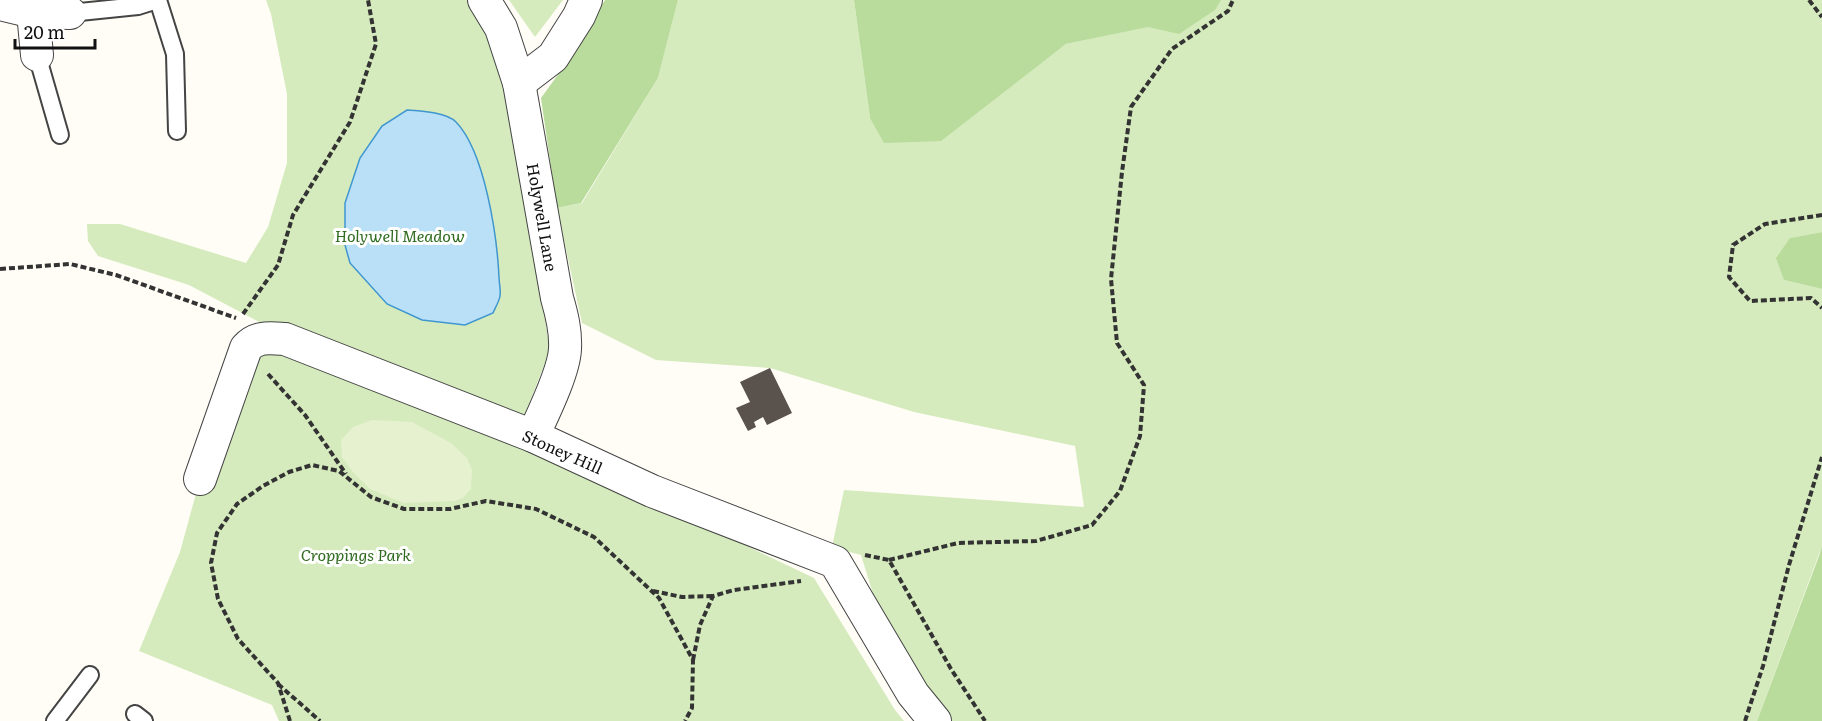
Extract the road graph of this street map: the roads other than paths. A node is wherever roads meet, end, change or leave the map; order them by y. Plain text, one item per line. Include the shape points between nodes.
1 (157, 0) edge
2 (484, 0) edge
3 (586, 0) edge
4 (0, 4) edge
5 (33, 12) junction
6 (70, 13) joint
7 (37, 55) joint
8 (519, 83) junction
9 (177, 131) dead end
10 (60, 135) dead end
11 (533, 436) junction
12 (200, 479) dead end
13 (90, 675) dead end
14 (55, 721) edge
15 (935, 721) edge

1 - 6 lane via 138,6
1 - 9 lane via 174,54
2 - 8 street, Holywell Lane via 501,28
3 - 8 street via 553,57
4 - 5 street
5 - 6 street
5 - 7 street
7 - 10 lane
8 - 11 street, Holywell Lane via 564,321 566,351
11 - 12 street, Stoney Hill via 285,339 264,337 246,348
11 - 15 street, Stoney Hill via 652,491 835,562 913,694
13 - 14 lane

